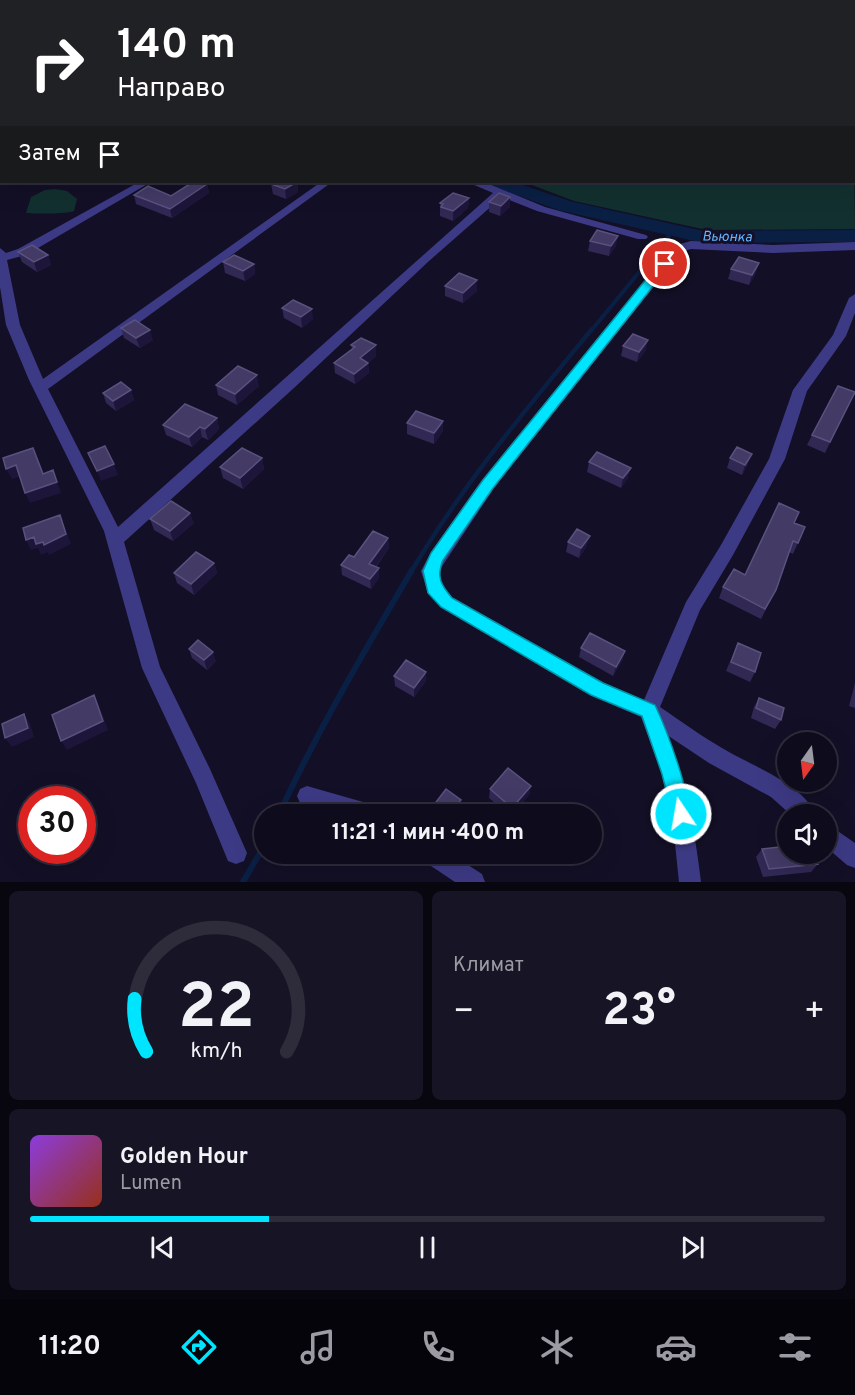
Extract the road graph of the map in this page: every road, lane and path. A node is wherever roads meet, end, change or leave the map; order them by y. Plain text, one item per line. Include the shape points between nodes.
1 (144, 183) edge
2 (326, 183) edge
3 (479, 183) edge
4 (501, 192) junction
5 (642, 237) dead end
6 (855, 246) edge
7 (1, 255) edge
8 (855, 298) edge
9 (40, 388) junction
10 (114, 541) junction
11 (649, 711) junction
12 (307, 796) dead end
13 (335, 804) edge
14 (794, 804) edge
15 (837, 842) edge
16 (236, 853) dead end
17 (855, 857) edge
18 (448, 864) edge
19 (474, 882) edge
20 (690, 882) edge

1 - 7 street via 22,252
2 - 9 street
3 - 4 street
4 - 5 street via 541,209
4 - 10 street
6 - 11 street via 773,249 691,245 677,249 488,484 436,557 430,571 434,588 447,602 597,689
7 - 9 street via 14,325
8 - 11 street via 839,336 800,390 777,459 692,607
9 - 10 street
10 - 16 street via 151,668
11 - 14 street via 716,756 778,790
11 - 20 street via 672,774
12 - 13 street
15 - 17 street
18 - 19 street

